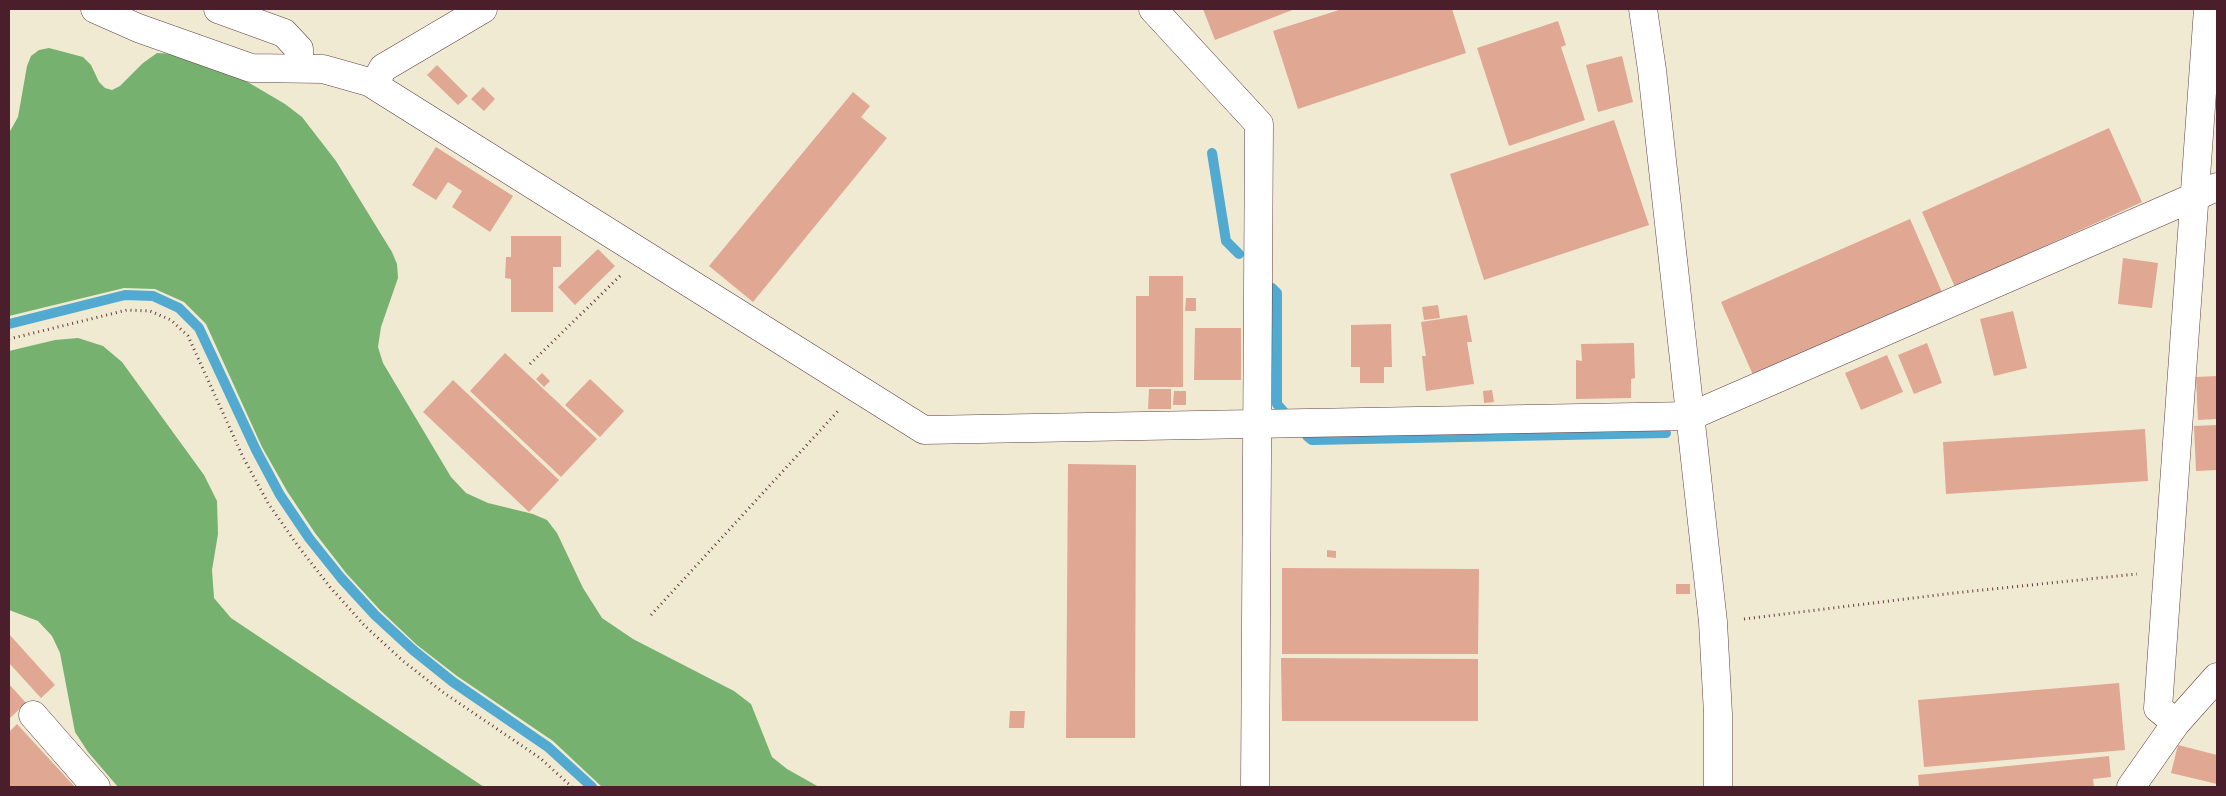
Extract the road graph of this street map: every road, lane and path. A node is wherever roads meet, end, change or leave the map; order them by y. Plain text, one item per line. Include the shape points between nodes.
1 (95, 9) edge
2 (218, 9) edge
3 (483, 9) edge
4 (1154, 9) edge
5 (1643, 9) edge
6 (2208, 9) edge
7 (299, 68) junction
8 (374, 85) junction
9 (2206, 192) edge
10 (641, 252) junction
11 (9, 338) edge
12 (530, 364) dead end
13 (856, 388) junction
14 (1691, 416) junction
15 (1257, 424) junction
16 (2168, 573) junction
17 (651, 615) dead end
18 (1713, 622) junction
19 (2217, 677) edge
20 (33, 715) dead end
21 (2176, 723) junction
22 (96, 787) edge
23 (572, 787) edge
24 (1255, 787) edge
25 (1718, 787) edge
26 (2131, 787) edge

1 - 7 street via 246,67 268,70
2 - 7 street via 284,33 299,49
3 - 8 street via 383,68
4 - 15 street via 1259,124
5 - 14 street
6 - 9 street
7 - 8 street via 346,74
8 - 10 street
9 - 14 street
9 - 16 street
10 - 12 path via 633,264
10 - 13 street
11 - 23 path via 127,310 150,311 172,320 188,336 242,457 268,503 330,587 403,661 444,694 540,758
13 - 15 street via 924,430
13 - 17 path via 849,400
14 - 15 street
14 - 18 street
15 - 24 street
16 - 18 path via 1954,593
16 - 21 street via 2158,708
18 - 25 street
19 - 21 street
20 - 22 street
21 - 26 street

